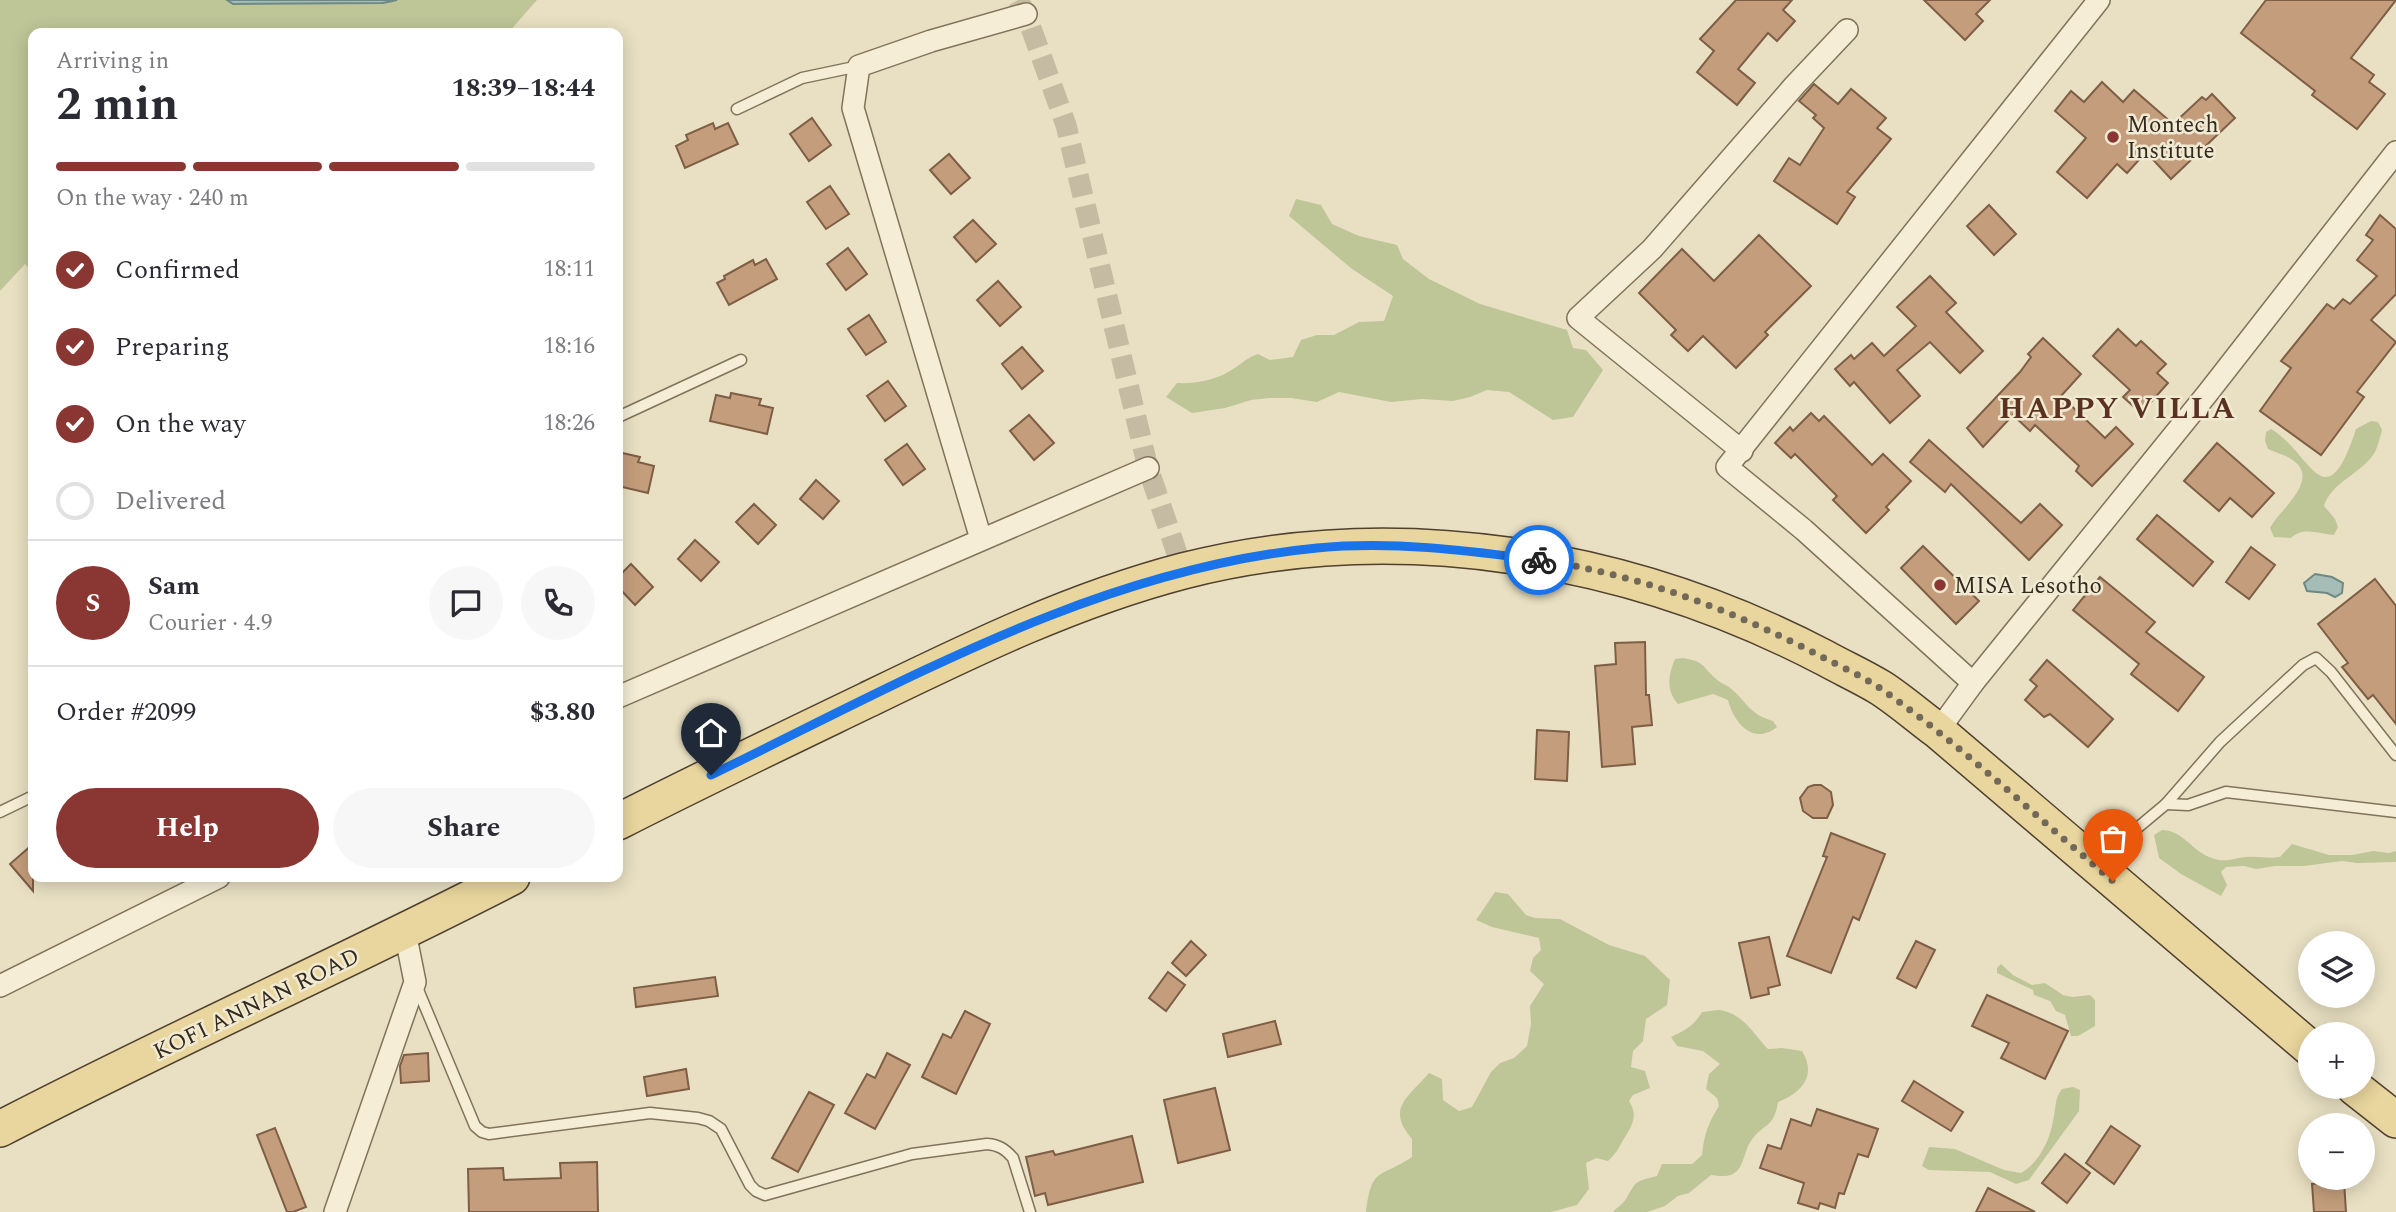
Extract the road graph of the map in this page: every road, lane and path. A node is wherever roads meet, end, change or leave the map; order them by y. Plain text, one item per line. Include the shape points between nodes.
1 (2099, 0) edge
2 (1026, 14) dead end
3 (1847, 30) dead end
4 (859, 66) junction
5 (737, 109) dead end
6 (2396, 152) edge
7 (741, 360) dead end
8 (623, 415) edge
9 (1742, 451) junction
10 (1148, 468) dead end
11 (981, 539) junction
12 (1973, 683) junction
13 (623, 695) edge
14 (1938, 731) junction
15 (2396, 755) edge
16 (28, 798) edge
17 (2166, 804) junction
18 (0, 812) edge
19 (2396, 812) edge
20 (623, 820) edge
21 (2094, 865) junction
22 (209, 882) edge
23 (502, 882) edge
24 (405, 932) junction
25 (415, 982) junction
26 (0, 986) edge
27 (2298, 1038) edge
28 (2370, 1099) edge
29 (2396, 1119) edge
30 (0, 1129) edge
31 (335, 1212) edge
32 (1030, 1212) edge

1 - 9 street
2 - 4 street
3 - 9 street via 1652,249 1578,318
4 - 5 lane via 802,78
4 - 11 street via 853,108
6 - 12 street
7 - 8 lane
9 - 12 street via 1727,467
10 - 11 street
11 - 13 street
12 - 14 street
14 - 20 main road via 1882,689 1779,634 1656,587 1548,561 1482,552 1416,546 1318,548 1183,571 1072,606 981,644
14 - 21 main road
15 - 17 lane via 2315,657 2220,742
16 - 18 lane
17 - 19 lane via 2188,805 2225,792
17 - 21 lane
21 - 27 main road
22 - 26 street
23 - 24 main road, KOFI ANNAN ROAD
24 - 25 street
24 - 30 main road, KOFI ANNAN ROAD
25 - 31 street
25 - 32 lane via 475,1126 482,1132 650,1113 698,1118 721,1129 750,1185 765,1195 912,1154 997,1145 1013,1158
28 - 29 main road

